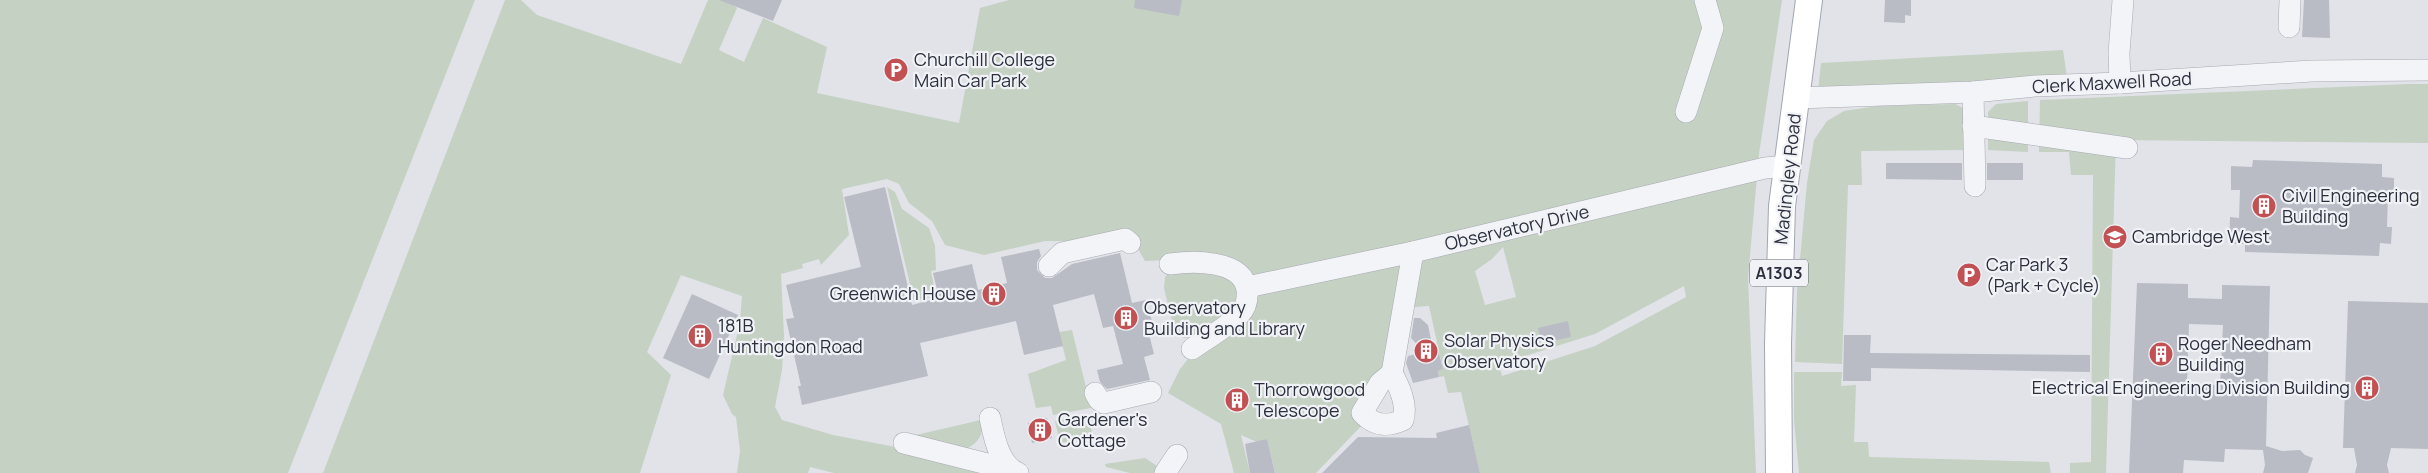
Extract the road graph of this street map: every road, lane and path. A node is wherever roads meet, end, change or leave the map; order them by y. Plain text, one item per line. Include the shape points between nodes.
1 (1705, 0) edge
2 (1809, 0) edge
3 (2123, 0) edge
4 (2290, 0) edge
5 (2289, 26) dead end
6 (2428, 70) edge
7 (2120, 84) junction
8 (1973, 92) junction
9 (1797, 98) junction
10 (1686, 112) dead end
11 (1973, 126) junction
12 (2127, 148) dead end
13 (1787, 166) junction
14 (1975, 186) dead end
15 (1130, 243) dead end
16 (1413, 252) junction
17 (1170, 264) dead end
18 (1049, 266) dead end
19 (1247, 287) junction
20 (1192, 349) dead end
21 (1392, 373) junction
22 (1095, 392) dead end
23 (1151, 392) dead end
24 (990, 418) dead end
25 (904, 443) dead end
26 (1177, 455) dead end
27 (1781, 465) edge
28 (1015, 472) edge
29 (1165, 473) edge

1 - 10 street via 1713,28
2 - 9 main road, Madingley Road / A1303
3 - 7 street
4 - 5 street
6 - 7 street, Clerk Maxwell Road via 2312,71
7 - 8 street, Clerk Maxwell Road via 2035,86
8 - 9 street, Clerk Maxwell Road
8 - 11 street
9 - 13 main road, Madingley Road / A1303
11 - 12 street
11 - 14 street
13 - 16 street, Observatory Drive via 1765,168
13 - 27 main road, Madingley Road / A1303 via 1779,257
15 - 18 street via 1125,239 1062,253
16 - 19 street, Observatory Drive
16 - 21 street
17 - 19 street via 1197,261 1226,268 1241,275
19 - 20 street via 1248,300 1240,314
21 - 21 street via 1400,387 1406,428 1380,425 1369,421 1362,413 1380,384
22 - 23 street via 1104,403
24 - 28 street via 996,446
25 - 28 street
26 - 29 street

